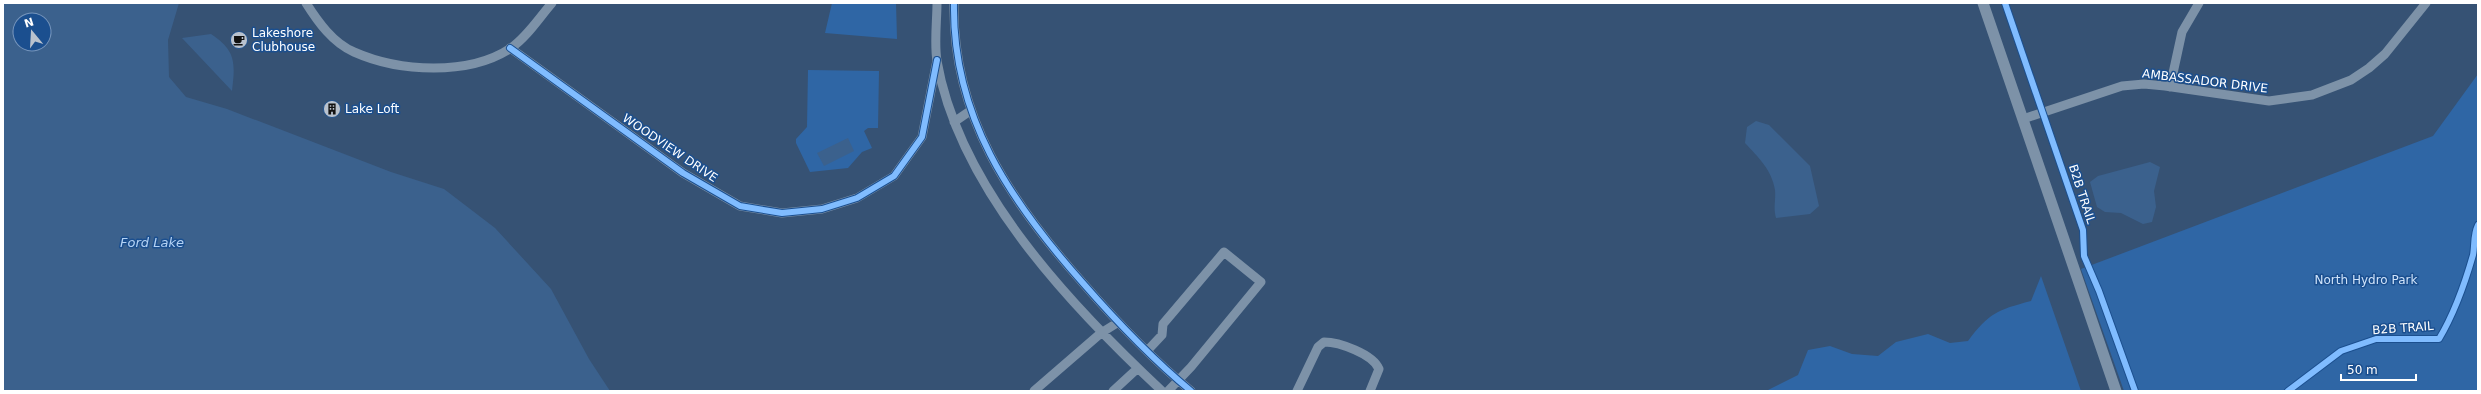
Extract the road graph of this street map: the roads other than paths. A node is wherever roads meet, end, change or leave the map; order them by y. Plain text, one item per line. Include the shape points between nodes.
1 (306, 3) edge
2 (552, 3) edge
3 (937, 3) edge
4 (954, 3) edge
5 (1984, 3) edge
6 (2199, 3) edge
7 (2426, 3) edge
8 (953, 21) junction
9 (937, 22) junction
10 (510, 48) junction
11 (937, 60) junction
12 (2170, 87) junction
13 (970, 111) junction
14 (2023, 119) junction
15 (954, 122) junction
16 (1020, 205) junction
17 (1005, 215) junction
18 (1117, 323) junction
19 (1101, 333) junction
20 (1147, 351) junction
21 (1138, 368) junction
22 (1179, 381) junction
23 (1034, 391) edge
24 (1113, 391) edge
25 (1162, 391) edge
26 (1168, 391) edge
27 (1191, 391) edge
28 (1297, 391) edge
29 (1370, 391) edge
30 (2116, 391) edge

1 - 10 street via 323,29 354,52 409,68 448,69 481,60
2 - 10 street via 527,33
3 - 9 street
4 - 8 street
5 - 14 street
6 - 12 street via 2182,32
7 - 12 street, AMBASSADOR DRIVE via 2384,54 2369,68 2351,80 2330,89 2288,100 2269,101
8 - 9 street
8 - 13 street via 960,71
9 - 11 street
10 - 11 street, WOODVIEW DRIVE via 683,173 740,206 782,213 822,210 857,198 894,176 922,136
11 - 15 street
12 - 14 street, AMBASSADOR DRIVE via 2144,84 2122,86
13 - 15 street
13 - 16 street via 1000,176
14 - 30 street
15 - 17 street via 976,171
16 - 17 street
16 - 18 street via 1055,251
17 - 19 street via 1049,273
18 - 19 street
18 - 20 street
19 - 21 street
19 - 23 street
20 - 22 street
20 - 22 street via 1162,335 1163,324 1224,252 1261,282
21 - 24 street
21 - 25 street
22 - 26 street
22 - 27 street
28 - 29 street via 1318,348 1324,342 1336,342 1374,359 1379,368

